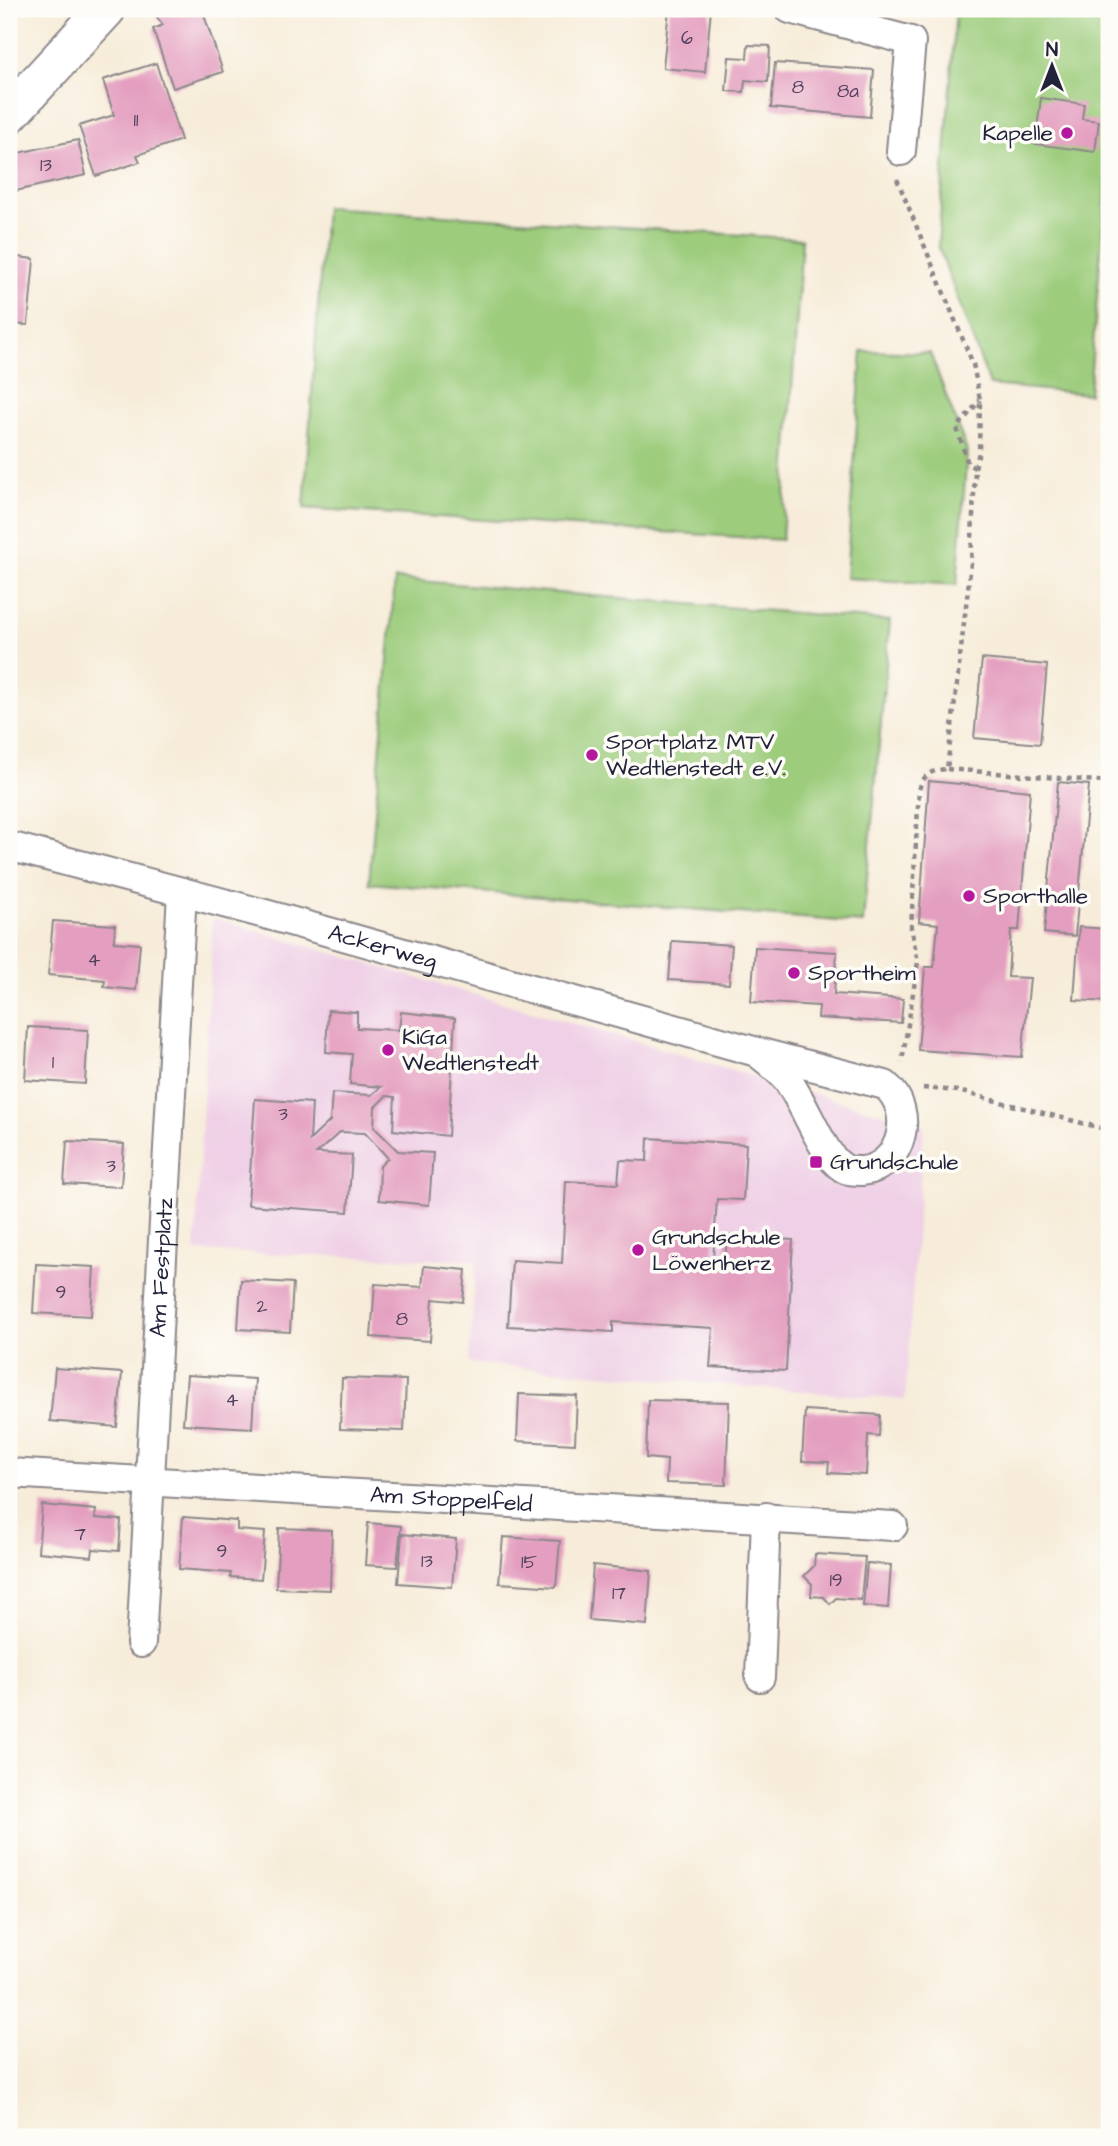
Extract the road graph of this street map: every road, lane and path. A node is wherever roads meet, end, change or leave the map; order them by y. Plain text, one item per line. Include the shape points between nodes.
1 (106, 9) edge
2 (790, 9) edge
3 (9, 114) edge
4 (901, 151) joint
5 (980, 400) junction
6 (975, 468) junction
7 (947, 769) junction
8 (1109, 782) edge
9 (9, 846) edge
10 (182, 892) junction
11 (757, 1052) junction
12 (885, 1085) junction
13 (1109, 1130) edge
14 (9, 1473) edge
15 (150, 1482) junction
16 (766, 1517) junction
17 (893, 1525) dead end
18 (141, 1643) dead end
19 (760, 1677) dead end

1 - 3 street
2 - 4 street via 911,41
4 - 5 path via 892,153 891,165 973,364
5 - 6 path
5 - 6 path via 957,428 968,464
6 - 7 path via 971,563
7 - 8 path
7 - 12 path via 926,775 919,790 911,928 918,962 904,1061
9 - 10 street, Ackerweg
10 - 11 street, Ackerweg
10 - 15 street, Am Festplatz
11 - 12 street, Ackerweg
11 - 12 street, Ackerweg via 785,1077 833,1159 843,1168 869,1170 884,1164 900,1143 901,1114 893,1091
12 - 13 path via 958,1091
14 - 15 street, Am Stoppelfeld
15 - 16 street, Am Stoppelfeld
15 - 18 street, Am Festplatz
16 - 17 street, Am Stoppelfeld
16 - 19 street

